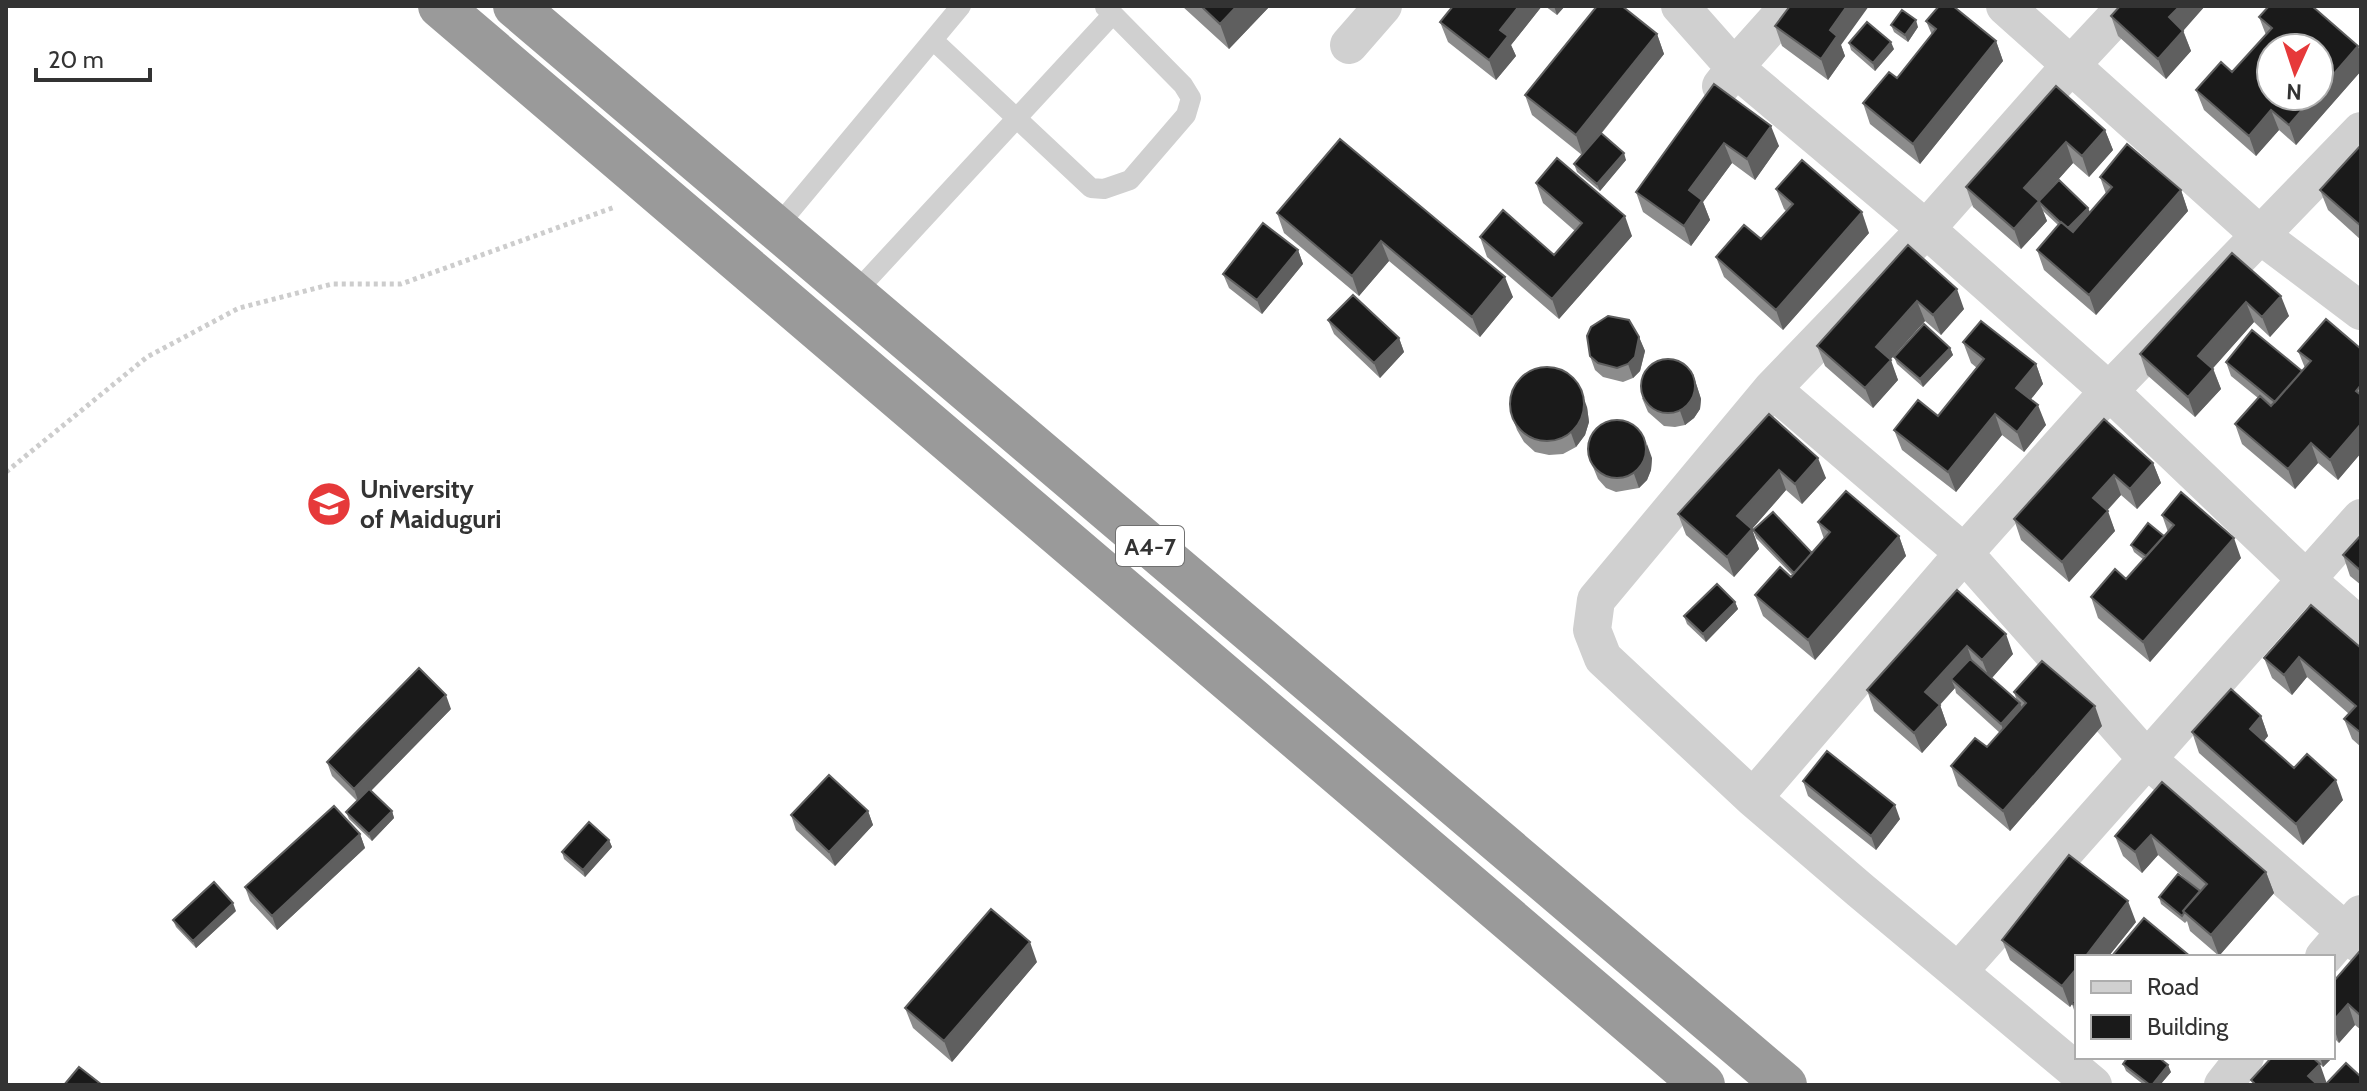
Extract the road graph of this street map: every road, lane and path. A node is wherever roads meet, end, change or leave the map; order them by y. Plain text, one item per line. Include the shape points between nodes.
1 (440, 6) edge
2 (515, 6) edge
3 (961, 6) edge
4 (1383, 6) edge
5 (1680, 6) edge
6 (1789, 6) edge
7 (2005, 6) edge
8 (2126, 6) edge
9 (1108, 10) edge
10 (933, 40) junction
11 (1349, 45) dead end
12 (2070, 66) junction
13 (1735, 68) junction
14 (1699, 116) edge
15 (1015, 120) junction
16 (2361, 131) edge
17 (656, 190) junction
18 (776, 228) junction
19 (1926, 229) junction
20 (2260, 235) junction
21 (854, 294) junction
22 (2361, 311) edge
23 (1772, 389) junction
24 (2109, 391) junction
25 (6, 472) edge
26 (2361, 518) edge
27 (1964, 553) junction
28 (2307, 580) junction
29 (2361, 627) edge
30 (2147, 759) junction
31 (1753, 798) junction
32 (2348, 937) edge
33 (1958, 972) junction
34 (2243, 1059) edge
35 (1703, 1085) edge
36 (1785, 1085) edge
37 (2093, 1085) edge
38 (2223, 1085) edge

1 - 17 highway, A4-7
2 - 18 highway, A4-7
3 - 10 lane
4 - 11 street
5 - 13 street
6 - 13 street
7 - 12 street
8 - 12 street
9 - 15 lane
9 - 15 lane via 1183,85 1191,98 1186,115 1130,180 1104,189 1091,188
10 - 15 lane
10 - 18 lane
12 - 19 street
12 - 20 street
13 - 14 street
13 - 19 street
15 - 21 lane
16 - 20 street
17 - 25 path via 401,284 332,284 239,308 147,357
17 - 35 highway, A4-7
18 - 21 highway, A4-7
19 - 23 street
19 - 24 street
20 - 22 street
20 - 24 street
21 - 36 highway, A4-7
23 - 27 street
23 - 31 street via 1596,600 1592,630 1603,658
24 - 27 street
24 - 28 street
26 - 28 street
27 - 30 street
27 - 31 street
28 - 29 street
28 - 30 street
30 - 32 street
30 - 33 street
31 - 33 street
33 - 37 street
34 - 38 street

